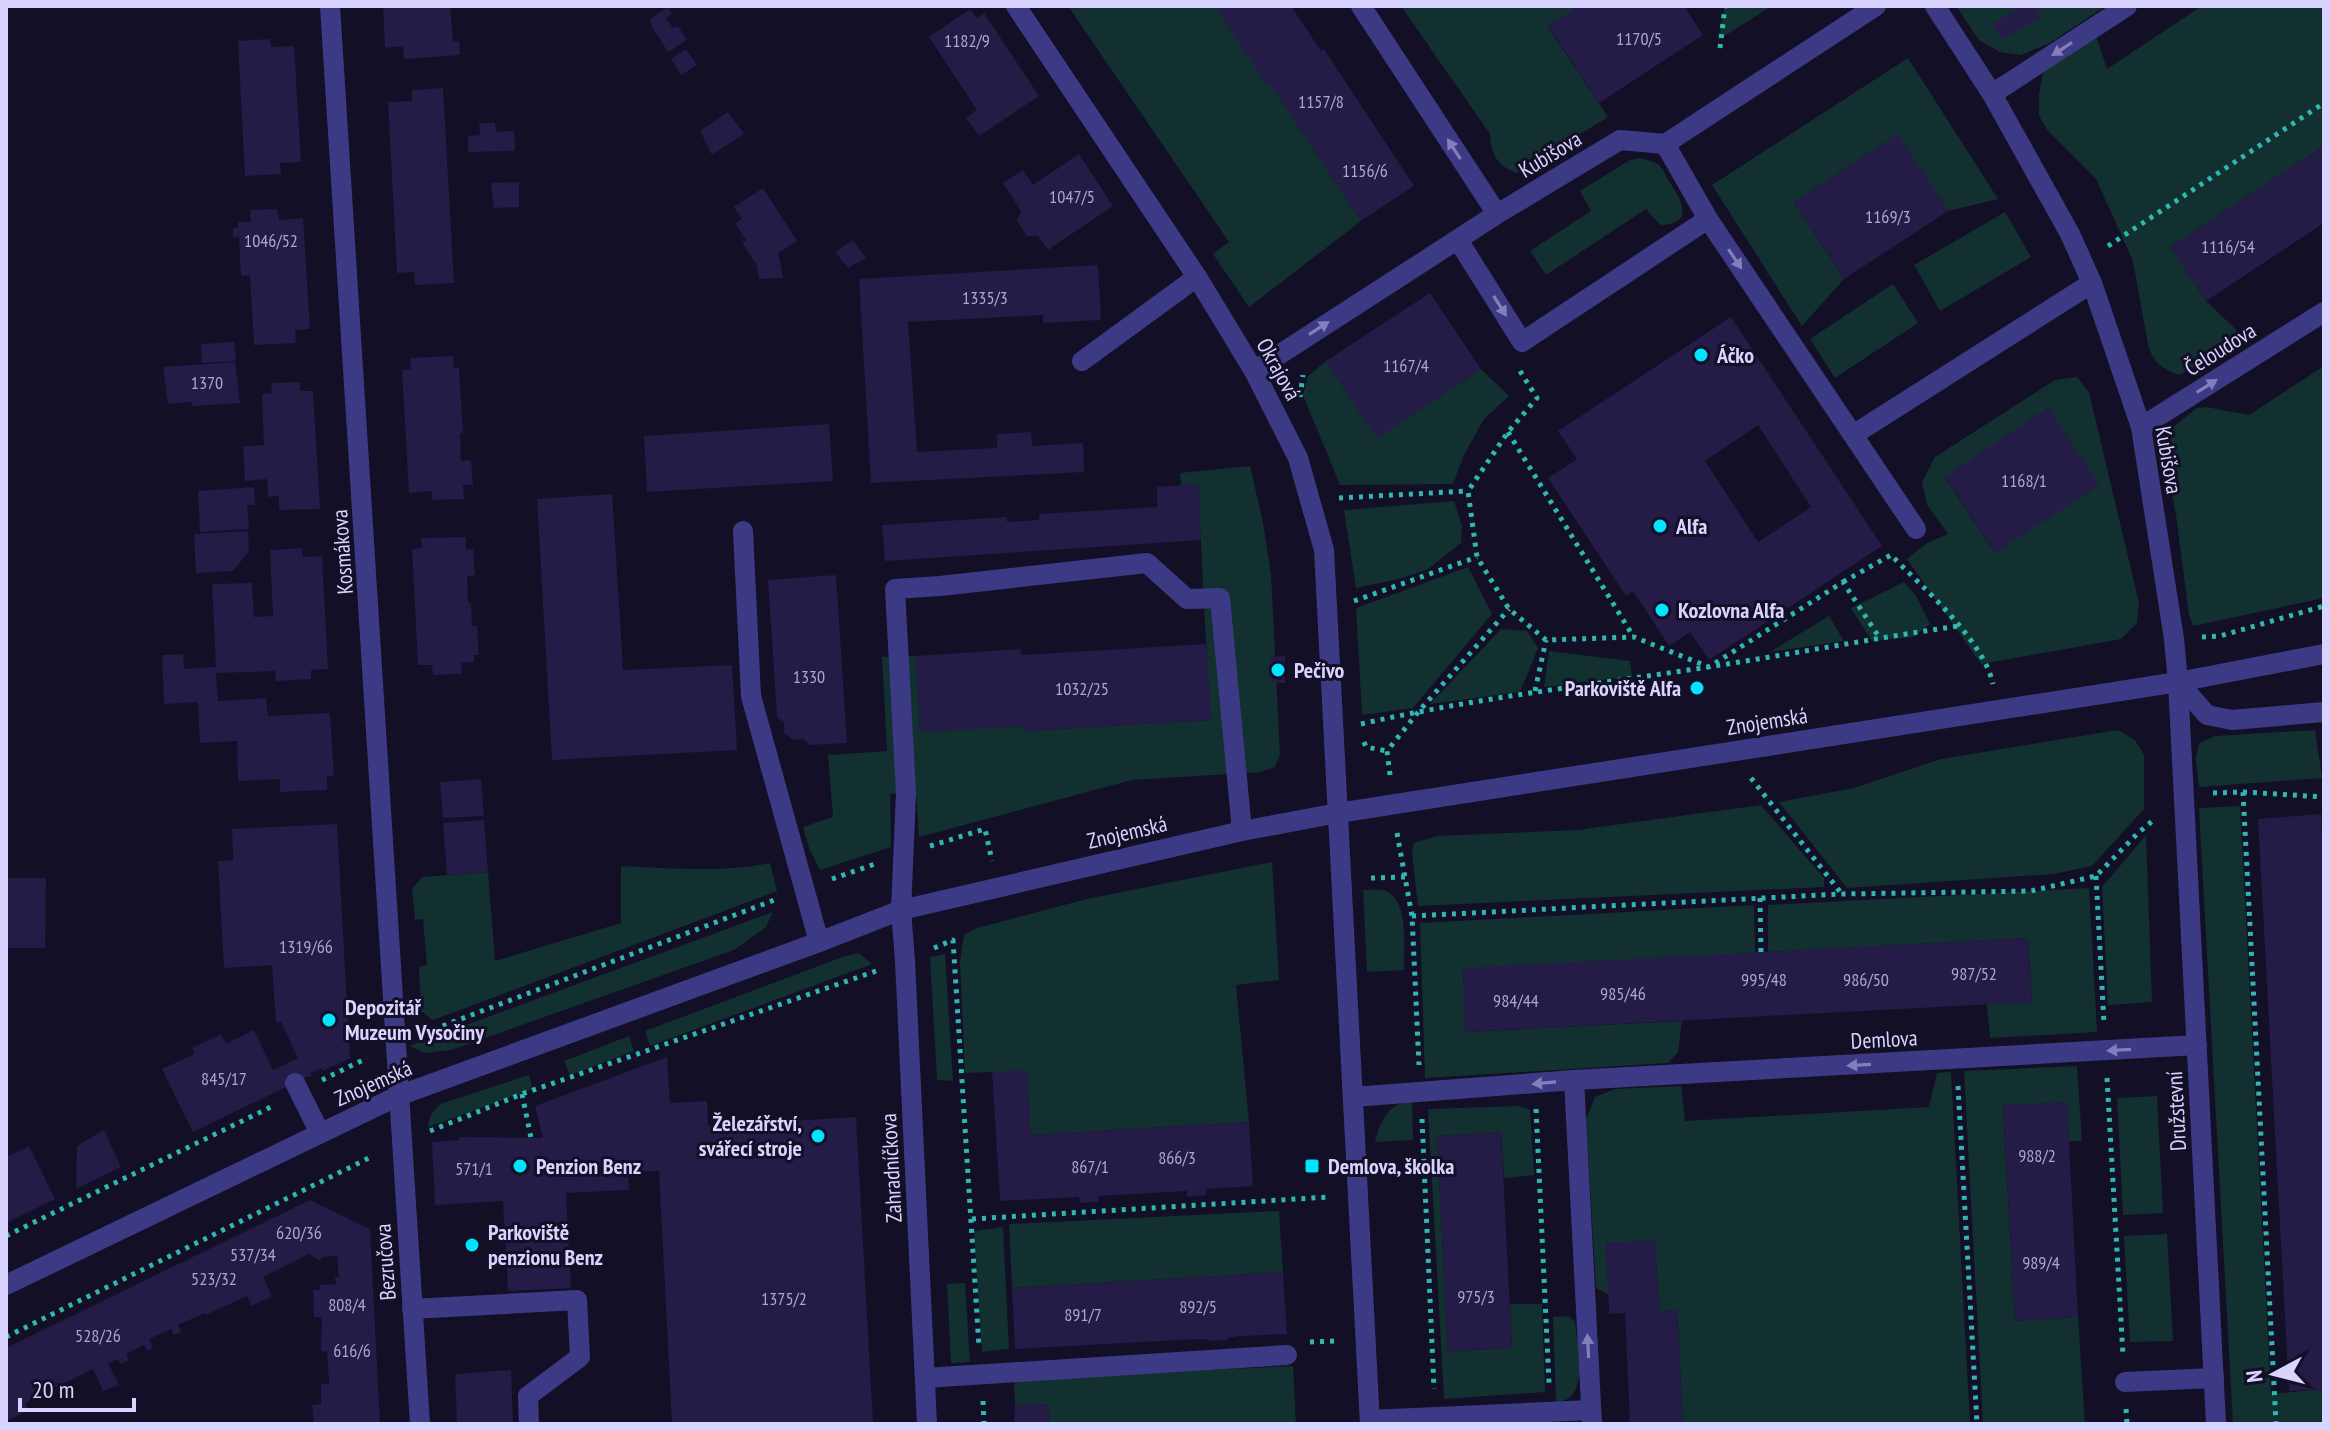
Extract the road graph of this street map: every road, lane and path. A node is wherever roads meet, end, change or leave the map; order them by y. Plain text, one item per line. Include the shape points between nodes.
1 (330, 6) edge
2 (1016, 6) edge
3 (1361, 6) edge
4 (1725, 6) edge
5 (1876, 6) edge
6 (1935, 6) edge
7 (2127, 6) edge
8 (1720, 48) dead end
9 (1992, 94) junction
10 (2324, 103) edge
11 (1665, 144) junction
12 (1497, 214) junction
13 (1708, 219) junction
14 (1458, 240) junction
15 (2083, 262) junction
16 (1197, 277) junction
17 (2092, 283) junction
18 (2324, 312) edge
19 (1513, 360) dead end
20 (1082, 361) dead end
21 (1307, 368) dead end
22 (1254, 371) junction
23 (1302, 408) dead end
24 (2141, 427) junction
25 (1508, 432) junction
26 (1853, 435) junction
27 (1336, 490) dead end
28 (1468, 491) junction
29 (1337, 498) junction
30 (1339, 512) dead end
31 (1916, 529) dead end
32 (743, 531) dead end
33 (1477, 557) junction
34 (1843, 582) junction
35 (1349, 587) dead end
36 (2324, 606) edge
37 (1509, 609) junction
38 (1959, 626) junction
39 (1634, 637) junction
40 (1879, 637) junction
41 (2174, 639) junction
42 (1546, 640) junction
43 (2324, 654) edge
44 (1709, 667) junction
45 (2178, 682) junction
46 (1535, 691) junction
47 (1998, 709) junction
48 (1419, 711) junction
49 (2323, 713) edge
50 (1729, 751) junction
51 (2243, 792) junction
52 (2184, 795) junction
53 (2324, 797) edge
54 (1338, 813) junction
55 (985, 829) dead end
56 (1242, 831) junction
57 (904, 854) junction
58 (2096, 876) junction
59 (804, 888) junction
60 (1842, 894) junction
61 (1760, 898) junction
62 (901, 910) junction
63 (819, 942) junction
64 (1761, 953) dead end
65 (905, 961) junction
66 (396, 1044) junction
67 (2197, 1045) junction
68 (2105, 1051) junction
69 (1957, 1059) junction
70 (1574, 1080) junction
71 (1534, 1084) junction
72 (297, 1087) junction
73 (1420, 1093) junction
74 (522, 1094) junction
75 (398, 1096) junction
76 (1353, 1097) junction
77 (320, 1133) junction
78 (531, 1138) dead end
79 (401, 1142) junction
80 (1358, 1195) junction
81 (971, 1219) junction
82 (6, 1236) edge
83 (6, 1285) edge
84 (412, 1309) junction
85 (6, 1337) edge
86 (1365, 1339) junction
87 (1294, 1349) joint
88 (981, 1374) junction
89 (925, 1378) junction
90 (2214, 1378) junction
91 (2125, 1382) junction
92 (1551, 1413) junction
93 (1435, 1417) junction
94 (1592, 1417) edge
95 (1370, 1422) edge
96 (420, 1424) edge
97 (529, 1424) edge
98 (927, 1424) edge
99 (984, 1424) edge
100 (1977, 1424) edge
101 (2127, 1424) edge
102 (2216, 1424) edge
103 (2276, 1424) edge

1 - 66 street, Kosmákova
2 - 16 street, Okrajová
12 -> 3 street
4 - 8 path
5 - 11 street
6 - 9 street, Kubišova
7 -> 9 street
9 - 15 street, Kubišova
10 - 15 path
11 - 12 street, Kubišova via 1620,140
11 - 13 street
12 - 14 street, Kubišova
14 -> 13 street via 1522,342
13 -> 26 street
22 -> 14 street, Kubišova
15 - 17 street, Kubišova
16 - 20 street
16 - 22 street, Okrajová
17 - 24 street, Kubišova
17 - 26 street
24 -> 18 street, Čeloudova
19 - 25 path via 1537,398
21 - 23 path
22 - 54 street, Okrajová via 1298,458 1324,550
24 - 41 street, Kubišova
25 - 28 path
25 - 39 path
26 - 31 street
27 - 29 path
28 - 29 path
28 - 33 path
29 - 30 path
32 - 59 street via 751,696
33 - 35 path via 1350,603
33 - 37 path
34 - 38 path via 1891,555
34 - 40 path
34 - 44 path
36 - 41 path via 2220,636
37 - 42 path
37 - 48 path
38 - 40 path
38 - 47 path via 1990,670
39 - 42 path
39 - 44 path
40 - 44 path
41 - 45 street, Kubišova
42 - 46 path
43 - 45 street, Znojemská
44 - 46 path
45 - 47 street, Znojemská
45 - 49 street via 2207,715 2232,720
45 - 52 street, Družstevní
46 - 48 path
47 - 50 street, Znojemská
48 - 48 path via 1387,751 1366,747 1357,725
50 - 54 street, Znojemská
50 - 60 path
51 - 52 path
51 - 53 path
51 - 103 path
52 - 58 path
52 - 67 street, Družstevní
54 - 56 street, Znojemská
54 - 76 street
55 - 57 path
56 - 57 street, Zahradníčkova via 1220,598 1187,599 1147,563 895,589 906,793
56 - 62 street, Znojemská
57 - 59 path
57 - 62 street, Zahradníčkova
58 - 60 path via 2031,891
58 - 68 path
59 - 63 street
59 - 66 path
60 - 61 path
61 - 64 path
61 - 73 path via 1412,916
62 - 63 street, Znojemská
62 - 65 street, Zahradníčkova
63 - 75 street, Znojemská
65 - 74 path
65 - 81 path via 953,940
65 - 89 street, Zahradníčkova
66 - 72 path
66 - 75 street, Kosmákova
67 -> 68 street, Demlova
67 - 90 street, Družstevní
68 - 69 street, Demlova
68 - 91 path
69 -> 70 street, Demlova
69 - 100 path
70 -> 71 street, Demlova
94 -> 70 street
71 - 73 street, Demlova
71 - 92 path
72 - 77 street
72 - 82 path
73 - 76 street, Demlova
73 - 93 path
74 - 78 path
74 - 79 path
75 - 77 street, Znojemská
75 - 79 street, Bezručova
76 - 80 street
77 - 83 street, Znojemská
79 - 84 street, Bezručova
79 - 85 path
80 - 81 path
80 - 86 street
81 - 88 path
84 - 96 street, Bezručova
84 - 97 street via 577,1300 580,1357 528,1396
86 - 87 path
86 - 95 street
87 - 88 street
88 - 89 street
88 - 99 path
89 - 98 street, Zahradníčkova
90 - 91 street
90 - 102 street, Družstevní
91 - 101 path
92 - 93 street
92 - 94 street
93 - 95 street

